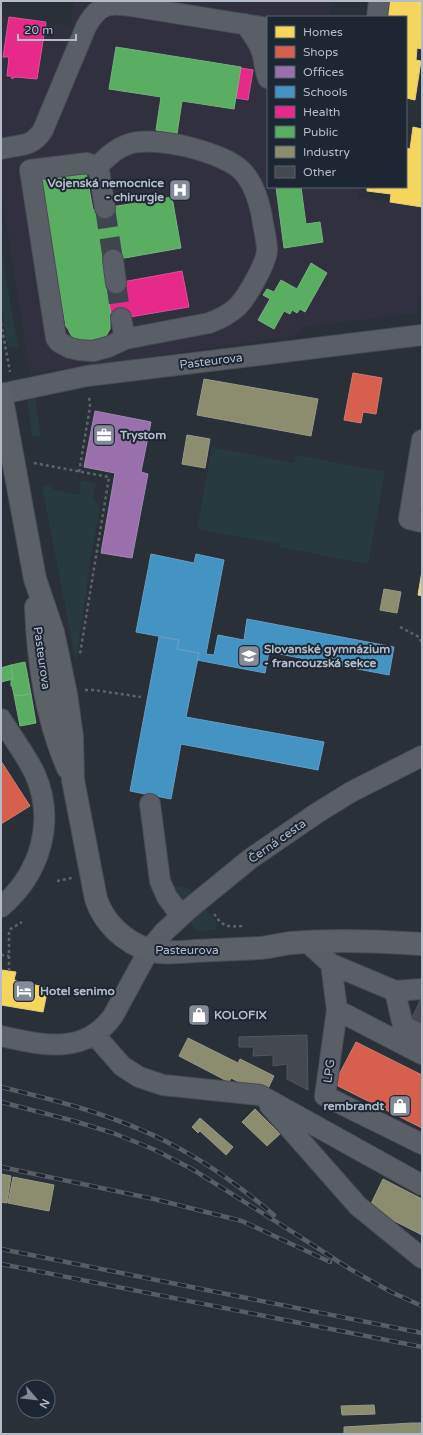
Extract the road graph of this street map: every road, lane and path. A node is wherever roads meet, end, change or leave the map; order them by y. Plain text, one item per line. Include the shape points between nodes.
1 (379, 1) edge
2 (137, 4) edge
3 (377, 16) edge
4 (246, 24) junction
5 (267, 28) edge
6 (267, 76) edge
7 (1, 149) edge
8 (97, 167) junction
9 (105, 208) tunnel mouth
10 (113, 260) tunnel mouth
11 (116, 283) tunnel mouth
12 (121, 318) tunnel mouth
13 (422, 335) edge
14 (124, 339) junction
15 (89, 392) dead end
16 (1, 394) edge
17 (422, 440) edge
18 (32, 463) dead end
19 (79, 472) junction
20 (422, 522) edge
21 (400, 627) dead end
22 (422, 642) edge
23 (79, 657) dead end
24 (84, 690) dead end
25 (141, 697) dead end
26 (1, 719) edge
27 (422, 756) edge
28 (150, 804) dead end
29 (72, 878) dead end
30 (57, 881) dead end
31 (202, 898) junction
32 (3, 916) edge
33 (181, 916) junction
34 (22, 922) dead end
35 (249, 926) dead end
36 (9, 930) junction
37 (307, 942) junction
38 (422, 944) edge
39 (149, 950) junction
40 (1, 955) edge
41 (9, 956) junction
42 (331, 964) junction
43 (9, 971) dead end
44 (422, 989) edge
45 (395, 991) junction
46 (337, 1010) junction
47 (94, 1034) junction
48 (422, 1035) edge
49 (1, 1036) edge
50 (422, 1054) edge
51 (260, 1095) junction
52 (422, 1144) edge
53 (422, 1185) edge
54 (422, 1258) edge

1 - 3 street
2 - 4 street
2 - 7 street via 108,5 96,12 86,27 39,136 26,145
4 - 5 street
4 - 6 street via 262,52
8 - 9 street
8 - 14 street via 82,163 30,170 56,338 70,348 85,351 100,350
8 - 14 street via 107,157 128,144 148,141 205,152 232,163 244,173 255,194 267,250 263,265 246,297 232,312 209,323
10 - 11 street
12 - 14 street
13 - 16 street, Pasteurova via 87,376
15 - 19 path via 90,407
16 - 39 main road, Pasteurova via 35,580 53,632 66,694 72,737 73,780 96,899 99,908 115,929 131,942
17 - 20 street via 409,519
18 - 19 path
19 - 23 path via 108,477
21 - 22 path via 419,637
24 - 25 path
26 - 32 street via 37,780 44,805 44,826 39,853 32,870 15,893
27 - 31 street, Černá cesta via 351,792 318,813 250,859
28 - 33 street via 160,881 167,897
29 - 30 path
31 - 33 street, Černá cesta
31 - 35 path via 220,923 228,927
32 - 36 path
33 - 39 street, Černá cesta
34 - 36 path
36 - 41 path
37 - 38 main road, Pasteurova
37 - 39 main road, Pasteurova via 183,952
37 - 42 street
39 - 47 street, Černá cesta via 113,1016
40 - 41 path
41 - 43 path
42 - 45 street
42 - 46 street, LPG
44 - 45 street
45 - 48 street via 404,1026
46 - 50 street
46 - 52 street, LPG via 325,1096
47 - 49 street, Černá cesta via 82,1041 60,1045 36,1044
47 - 51 street via 122,1066 139,1077 163,1085
51 - 53 street
51 - 54 street via 358,1206

